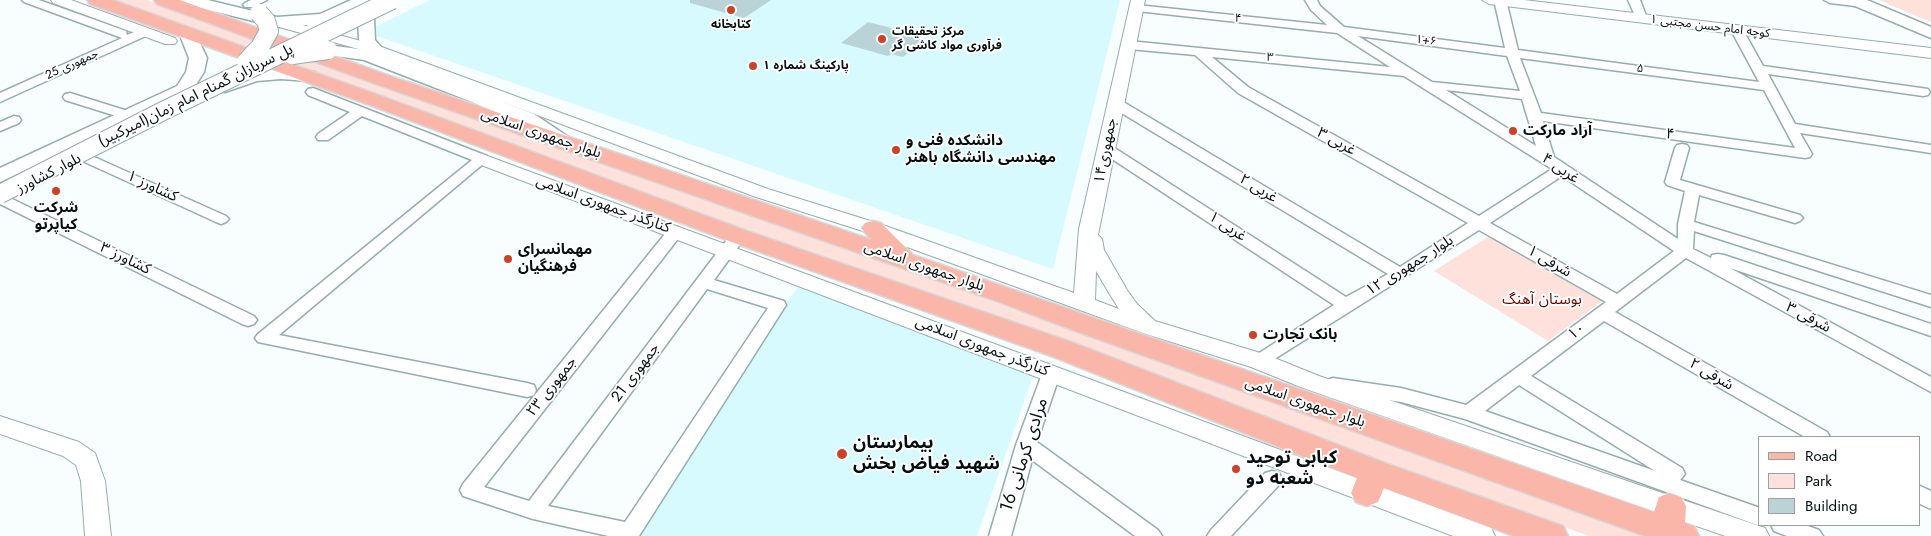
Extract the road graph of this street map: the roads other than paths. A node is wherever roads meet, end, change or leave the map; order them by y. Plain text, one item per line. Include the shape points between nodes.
1 (28, 0) edge
2 (58, 0) edge
3 (77, 0) edge
4 (211, 0) edge
5 (261, 0) edge
6 (364, 0) edge
7 (375, 0) edge
8 (392, 0) edge
9 (402, 0) edge
10 (1311, 0) edge
11 (1496, 0) edge
12 (1634, 0) edge
13 (1830, 0) edge
14 (167, 1) edge
15 (1863, 1) edge
16 (105, 3) edge
17 (1138, 4) edge
18 (249, 5) dead end
19 (366, 17) junction
20 (1641, 18) junction
21 (323, 19) junction
22 (277, 22) junction
23 (1927, 28) edge
24 (1340, 30) junction
25 (1737, 30) junction
26 (144, 32) junction
27 (122, 34) dead end
28 (179, 37) junction
29 (1129, 45) junction
30 (374, 49) junction
31 (1198, 51) junction
32 (1512, 52) junction
33 (1931, 53) edge
34 (273, 58) junction
35 (246, 62) junction
36 (1758, 69) junction
37 (1410, 72) junction
38 (311, 84) junction
39 (1428, 84) junction
40 (1768, 87) junction
41 (184, 90) junction
42 (1923, 92) dead end
43 (206, 95) junction
44 (1528, 96) junction
45 (70, 97) dead end
46 (0, 98) edge
47 (1115, 103) junction
48 (360, 111) junction
49 (129, 116) junction
50 (1535, 116) junction
51 (14, 120) dead end
52 (0, 127) edge
53 (1790, 127) junction
54 (560, 130) junction
55 (323, 137) dead end
56 (1682, 148) dead end
57 (1931, 149) edge
58 (1108, 150) junction
59 (490, 152) junction
60 (84, 156) junction
61 (1546, 159) junction
62 (1561, 170) junction
63 (0, 176) edge
64 (1692, 189) junction
65 (762, 192) junction
66 (0, 194) edge
67 (1795, 218) dead end
68 (220, 219) dead end
69 (1480, 223) junction
70 (800, 224) junction
71 (1686, 224) junction
72 (873, 228) junction
73 (1089, 229) junction
74 (675, 232) junction
75 (733, 243) junction
76 (1685, 251) junction
77 (1718, 259) dead end
78 (907, 261) junction
79 (1831, 269) junction
80 (1400, 274) junction
81 (704, 282) junction
82 (1828, 296) junction
83 (1617, 301) junction
84 (1931, 301) edge
85 (1346, 305) junction
86 (1602, 312) junction
87 (1081, 314) junction
88 (248, 320) dead end
89 (1150, 328) junction
90 (1931, 330) edge
91 (1064, 350) junction
92 (1258, 362) junction
93 (1051, 374) junction
94 (1518, 376) junction
95 (1311, 382) junction
96 (1931, 385) edge
97 (527, 390) dead end
98 (1469, 413) junction
99 (0, 425) edge
100 (1818, 436) edge
101 (1026, 445) junction
102 (1675, 474) dead end
103 (1272, 479) dead end
104 (1370, 482) junction
105 (1409, 509) junction
106 (533, 510) junction
107 (1758, 516) edge
108 (1674, 524) edge
109 (1784, 526) edge
110 (98, 536) edge
111 (1000, 536) edge
112 (1151, 536) edge
113 (1218, 536) edge
114 (1441, 536) edge
115 (1482, 536) edge
116 (1552, 536) edge
117 (1756, 536) edge
118 (1812, 536) edge

1 - 27 street
2 - 26 street
3 - 16 street via 95,6
4 - 35 main road, bridge via 252,10 266,21 267,36
5 - 18 street
6 - 21 main road
7 - 35 main road, پل سربازان گمنام امام زمان(امیرکبیر)
8 - 34 main road, پل سربازان گمنام امام زمان(امیرکبیر), bridge
9 - 19 main road
10 - 24 street via 1315,8
11 - 20 street, کوچه امام حسن مجتبی ۱
11 - 32 street
12 - 20 street
13 - 15 street
14 - 22 main road via 201,3
14 - 54 main road, بلوار جمهوری اسلامی via 380,79
15 - 23 main road
16 - 28 main road, بلوار جمهوری اسلامی
17 - 24 street, ۴
17 - 29 street, جمهوری۱۴
19 - 21 main road via 335,30 314,28
19 - 30 main road via 367,40
20 - 25 street, کوچه امام حسن مجتبی ۱
21 - 22 main road
22 - 30 street
24 - 32 street, ۱+۶
24 - 37 street, ۴ غربی
25 - 33 street, کوچه امام حسن مجتبی ۱
25 - 36 street
26 - 28 street
26 - 46 street, جمهوری 25
28 - 38 main road, بلوار جمهوری اسلامی
28 - 41 main road via 198,58 195,72
29 - 31 street, ۳
29 - 47 street, جمهوری۱۴
30 - 54 street
31 - 37 street, ۳
31 - 69 street, ۳ غربی via 1243,90
32 - 40 street, ۵
32 - 44 street
34 - 54 main road, bridge via 328,50 354,52
34 - 66 main road, پل سربازان گمنام امام زمان(امیرکبیر), bridge
35 - 66 main road, پل سربازان گمنام امام زمان(امیرکبیر)
36 - 40 street
36 - 42 street
37 - 39 street, ۴ غربی
38 - 43 main road via 281,74 257,76
38 - 48 street
38 - 59 main road, بلوار جمهوری اسلامی
39 - 44 street
39 - 61 street, ۴ غربی
40 - 53 street
41 - 43 main road, بلوار کشاورز via 214,78 224,80
41 - 49 main road, بلوار کشاورز
43 - 60 main road, بلوار کشاورز
44 - 50 street
45 - 49 street
47 - 58 street, جمهوری۱۴
47 - 80 street, ۲ غربی
48 - 55 street
48 - 59 street
49 - 63 main road, بلوار کشاورز
50 - 53 street, ۴ via 1806,154
50 - 61 street
51 - 52 street
53 - 57 street
54 - 65 street
54 - 70 main road, بلوار جمهوری اسلامی
56 - 64 street via 1672,182
58 - 73 street, جمهوری۱۴
58 - 85 street, ۱ غربی
59 - 74 street, کنارگذر جمهوری اسلامی
59 - 75 main road, بلوار جمهوری اسلامی
59 - 97 street via 264,338
60 - 66 main road, بلوار کشاورز
60 - 68 street, کشاورز ۱
61 - 62 street, ۴ غربی
62 - 69 street, بلوار جمهوری ۱۲
62 - 76 street, ۴ غربی
64 - 67 street
64 - 71 street
65 - 70 main road
65 - 72 street
66 - 88 street, کشاورز ۳
69 - 80 street, بلوار جمهوری ۱۲
69 - 83 street, شرقی ۱
70 - 78 main road, بلوار جمهوری اسلامی
71 - 76 street
71 - 79 street
72 - 78 main road
72 - 87 street
73 - 87 street, جمهوری۱۴
73 - 89 street via 1094,250 1108,278 1130,309
74 - 75 street, کنارگذر جمهوری اسلامی
74 - 106 street, ۲۳ جمهوری via 470,490
75 - 81 street, جمهوری 21
75 - 91 main road, بلوار جمهوری اسلامی
75 - 93 street, کنارگذر جمهوری اسلامی
76 - 83 street, ۱۰
76 - 96 street, ۳ شرقی
77 - 82 street
78 - 87 main road, بلوار جمهوری اسلامی
79 - 82 street
79 - 84 street
80 - 85 street, بلوار جمهوری ۱۲
81 - 106 street, جمهوری 21
81 - 106 street via 778,306 630,532
82 - 90 street
83 - 86 street, ۱۰
85 - 92 street, بلوار جمهوری ۱۲
86 - 94 street, ۱۰
86 - 100 street, ۲ شرقی
87 - 89 street
87 - 91 main road via 1096,343 1083,350
87 - 108 main road, بلوار جمهوری اسلامی
89 - 92 street
91 - 104 main road, بلوار جمهوری اسلامی
92 - 95 street
93 - 101 street, مرادی کرمانی 16
93 - 104 street, کنارگذر جمهوری اسلامی
94 - 98 street, ۱۰
94 - 102 street
95 - 98 street via 1401,395
95 - 108 street
98 - 107 street
99 - 110 street via 71,449 86,460 94,481
101 - 111 street, مرادی کرمانی 16
101 - 112 street
103 - 113 street
104 - 105 street, کنارگذر جمهوری اسلامی
104 - 116 main road, بلوار جمهوری اسلامی
105 - 114 street
105 - 115 street, کنارگذر جمهوری اسلامی
108 - 117 street
109 - 118 street

